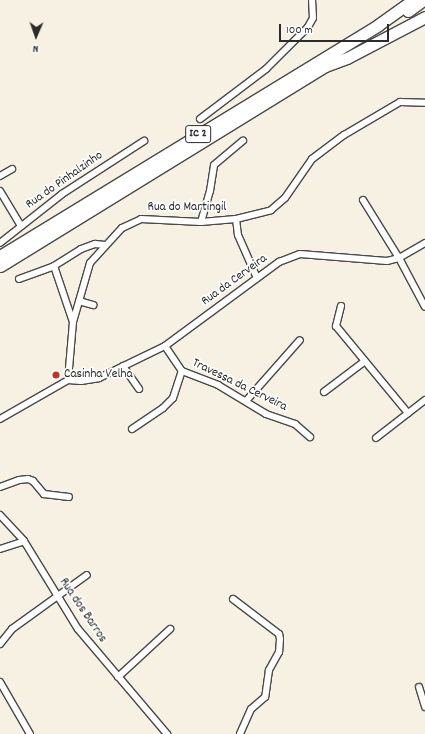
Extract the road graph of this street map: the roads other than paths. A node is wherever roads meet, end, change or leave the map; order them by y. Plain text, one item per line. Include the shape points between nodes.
1 (312, 0) edge
2 (407, 0) edge
3 (413, 0) edge
4 (423, 0) edge
5 (425, 17) edge
6 (348, 41) junction
7 (325, 66) junction
8 (425, 103) edge
9 (200, 119) dead end
10 (144, 141) dead end
11 (243, 141) dead end
12 (12, 168) dead end
13 (0, 176) edge
14 (0, 191) edge
15 (363, 200) dead end
16 (236, 219) junction
17 (201, 222) junction
18 (22, 226) junction
19 (0, 243) edge
20 (425, 243) edge
21 (105, 245) junction
22 (0, 256) edge
23 (399, 258) junction
24 (0, 266) edge
25 (54, 266) junction
26 (257, 278) junction
27 (19, 279) dead end
28 (79, 301) junction
29 (93, 304) dead end
30 (341, 306) dead end
31 (425, 307) edge
32 (73, 322) junction
33 (300, 340) dead end
34 (165, 346) junction
35 (365, 361) junction
36 (123, 366) junction
37 (182, 371) junction
38 (68, 380) junction
39 (140, 389) dead end
40 (324, 392) dead end
41 (425, 400) edge
42 (246, 401) junction
43 (408, 413) junction
44 (0, 419) edge
45 (132, 428) dead end
46 (310, 437) dead end
47 (376, 438) dead end
48 (0, 487) edge
49 (69, 497) dead end
50 (0, 514) edge
51 (24, 541) junction
52 (0, 549) edge
53 (87, 575) dead end
54 (57, 594) junction
55 (233, 599) dead end
56 (170, 629) dead end
57 (0, 644) edge
58 (118, 677) junction
59 (0, 682) edge
60 (419, 687) dead end
61 (425, 704) edge
62 (30, 734) edge
63 (167, 734) edge
64 (240, 734) edge

1 - 9 street via 311,23 289,48
2 - 6 highway
3 - 6 highway, IC 2 via 378,25
4 - 7 highway
5 - 7 highway via 347,58
6 - 22 highway, IC 2
7 - 24 highway, IC 2
8 - 16 street, Rua do Martingil via 400,102 344,135 312,159 278,205
10 - 18 street, Rua do Pinhalzinho via 62,194
11 - 17 street via 214,165
12 - 13 street
14 - 18 street
15 - 23 street
16 - 17 street, Rua do Martingil
16 - 26 street via 238,235
17 - 21 street, Rua do Martingil via 141,219 122,228
18 - 19 street, Rua do Pinhalzinho
20 - 23 street, Rua da Cerveira
21 - 25 street via 95,244 81,249
21 - 28 street, Rua do Martingil via 90,263
23 - 26 street, Rua da Cerveira via 372,261 300,254 279,262
23 - 31 street
25 - 27 street
25 - 32 street
26 - 34 street, Rua da Cerveira
28 - 29 street
28 - 32 street, Rua do Martingil
30 - 35 street via 336,326
32 - 38 street, Rua do Martingil
33 - 42 street
34 - 36 street, Rua da Cerveira
34 - 37 street, Travessa da Cerveira
35 - 40 street
35 - 43 street
36 - 38 street, Rua da Cerveira via 99,378 81,382
36 - 39 street
37 - 42 street, Travessa da Cerveira via 218,385
37 - 45 street via 174,398
38 - 44 street
41 - 43 street
42 - 46 street, Travessa da Cerveira via 266,414 296,424
43 - 47 street
48 - 49 street via 19,480 33,480 44,494
50 - 51 street, Rua dos Barros
51 - 52 street
51 - 54 street, Rua dos Barros
53 - 54 street
54 - 57 street via 12,629
54 - 58 street, Rua dos Barros via 78,629
55 - 64 street via 279,634 280,639 278,652 269,670 265,697 251,709
56 - 58 street
58 - 63 street, Rua dos Barros
59 - 62 street
60 - 61 street

